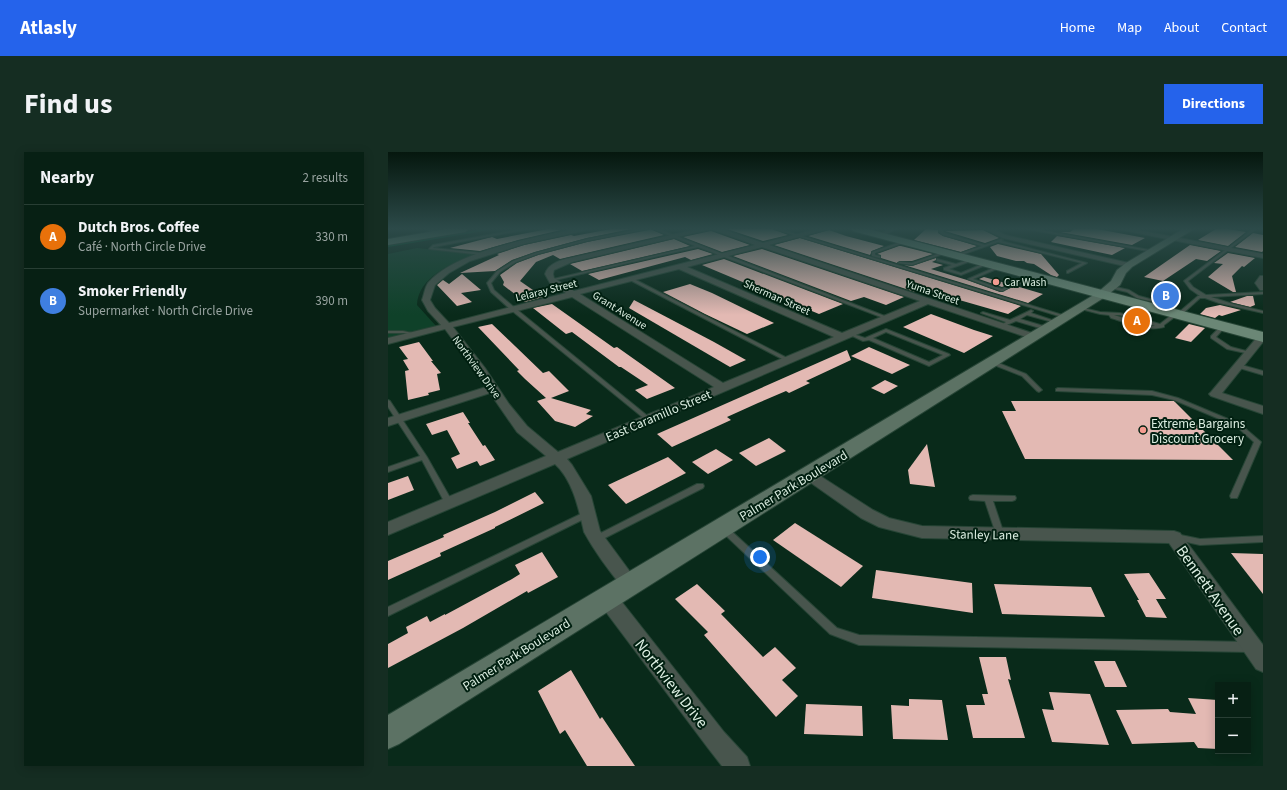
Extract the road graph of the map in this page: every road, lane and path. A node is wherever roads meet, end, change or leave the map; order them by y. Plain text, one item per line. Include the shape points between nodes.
1 (474, 258) edge
2 (522, 258) edge
3 (581, 258) edge
4 (648, 258) edge
5 (718, 258) edge
6 (728, 258) edge
7 (796, 258) edge
8 (867, 258) edge
9 (879, 258) edge
10 (938, 258) edge
11 (943, 258) edge
12 (963, 258) edge
13 (1065, 258) edge
14 (1098, 258) edge
15 (1142, 258) edge
16 (1217, 258) edge
17 (956, 261) junction
18 (986, 264) junction
19 (1129, 265) junction
20 (681, 267) junction
21 (998, 267) junction
22 (1068, 272) dead end
23 (1035, 277) junction
24 (1263, 278) edge
25 (631, 279) junction
26 (551, 280) junction
27 (1012, 285) dead end
28 (1008, 287) dead end
29 (1263, 288) edge
30 (1263, 293) edge
31 (574, 294) junction
32 (1206, 297) junction
33 (1106, 298) junction
34 (927, 302) junction
35 (513, 309) junction
36 (1263, 312) edge
37 (1177, 314) junction
38 (983, 317) junction
39 (888, 318) junction
40 (1016, 319) junction
41 (1060, 319) junction
42 (1011, 322) junction
43 (447, 326) junction
44 (1002, 326) junction
45 (1223, 327) junction
46 (388, 332) edge
47 (415, 334) junction
48 (846, 336) junction
49 (1262, 337) edge
50 (868, 338) junction
51 (388, 341) edge
52 (1248, 353) junction
53 (788, 360) junction
54 (991, 362) junction
55 (1238, 366) junction
56 (1263, 373) edge
57 (493, 388) junction
58 (722, 388) junction
59 (1039, 390) dead end
60 (1058, 390) dead end
61 (388, 402) edge
62 (1263, 410) edge
63 (648, 419) junction
64 (394, 420) edge
65 (424, 457) junction
66 (556, 458) junction
67 (388, 470) edge
68 (809, 475) junction
69 (700, 486) dead end
70 (1234, 496) dead end
71 (973, 498) dead end
72 (988, 498) junction
73 (1012, 498) dead end
74 (449, 503) junction
75 (587, 514) junction
76 (388, 528) edge
77 (722, 528) junction
78 (1000, 534) junction
79 (1174, 537) junction
80 (596, 539) junction
81 (1263, 539) edge
82 (630, 584) junction
83 (607, 598) junction
84 (388, 612) edge
85 (1252, 647) junction
86 (1263, 662) edge
87 (388, 733) edge
88 (738, 766) edge

1 - 43 street, Northview Drive via 443,274 426,295 428,304
2 - 35 lane via 507,265 490,283 492,291
3 - 26 street via 561,263 551,270
4 - 26 lane
5 - 20 street, Lelaray Street
6 - 39 lane
7 - 34 street, Yuma Street
8 - 41 lane
9 - 10 lane via 908,264
11 - 17 main road
12 - 17 lane
13 - 22 lane via 1086,263
14 - 19 street
15 - 19 main road, Palmer Park Boulevard
16 - 32 lane via 1186,281 1189,286
17 - 18 main road via 970,260
17 - 18 lane via 945,269 961,274
18 - 21 main road
19 - 33 main road, Palmer Park Boulevard via 1121,272
20 - 25 street, Lelaray Street
20 - 48 street, Sherman Street
21 - 23 main road
21 - 28 lane via 970,279 1002,290
23 - 27 lane
23 - 33 main road
24 - 29 street via 1259,283
25 - 31 street, Lelaray Street
25 - 53 lane
26 - 31 street, Grant Avenue
30 - 32 lane
31 - 35 street, Lelaray Street
31 - 58 street, Grant Avenue
32 - 36 lane
32 - 37 lane via 1199,297
33 - 37 main road
33 - 37 lane via 1113,317 1148,327 1159,328
33 - 41 main road, Palmer Park Boulevard
34 - 38 street, Yuma Street
34 - 39 street, East Caramillo Street
35 - 43 street, Lelaray Street
35 - 63 lane
37 - 45 main road
38 - 42 lane via 992,316
38 - 44 street, Yuma Street
39 - 48 street, East Caramillo Street
40 - 41 lane
40 - 41 lane via 1029,312
40 - 42 lane
41 - 44 street, Yuma Street
41 - 54 main road, Palmer Park Boulevard
42 - 44 lane
43 - 47 street, Lelaray Street
43 - 57 street, Northview Drive
45 - 49 main road
45 - 52 lane via 1213,337 1229,348
46 - 47 lane
47 - 51 street, Lelaray Street
48 - 50 lane via 865,340
48 - 53 street, East Caramillo Street
49 - 52 street
50 - 50 lane via 886,330 947,355 930,364
52 - 55 street
53 - 58 street, East Caramillo Street
54 - 59 lane via 1024,375
54 - 68 main road, Palmer Park Boulevard
55 - 56 lane
55 - 62 street via 1215,394
57 - 64 street
57 - 66 street, Northview Drive via 522,429
58 - 63 street, East Caramillo Street
60 - 70 lane via 1152,393 1176,399 1238,425 1258,442
61 - 64 lane
63 - 66 street, East Caramillo Street
64 - 65 lane
65 - 67 lane
65 - 74 lane
66 - 74 street, East Caramillo Street
66 - 75 street, Northview Drive via 566,465 577,484
68 - 77 main road, Palmer Park Boulevard
68 - 78 street, Stanley Lane via 885,523 922,532
69 - 80 lane
71 - 72 lane
72 - 73 lane
72 - 78 lane
74 - 76 street, East Caramillo Street
75 - 80 street, Northview Drive
75 - 84 lane
77 - 82 main road, Palmer Park Boulevard
77 - 85 lane via 834,631 859,640
78 - 79 street, Stanley Lane
79 - 81 lane via 1200,542
79 - 85 street, Bennett Avenue
80 - 82 street, Northview Drive
82 - 83 main road, Palmer Park Boulevard
83 - 87 main road, Palmer Park Boulevard
83 - 88 street, Northview Drive
85 - 86 street, Bennett Avenue

